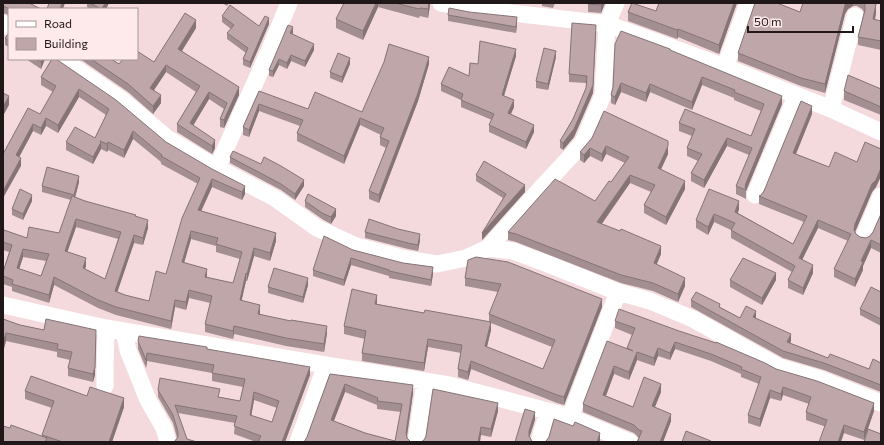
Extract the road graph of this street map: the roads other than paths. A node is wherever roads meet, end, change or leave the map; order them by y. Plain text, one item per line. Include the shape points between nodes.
1 (289, 3) edge
2 (441, 3) edge
3 (616, 3) edge
4 (748, 3) edge
5 (855, 16) dead end
6 (607, 24) junction
7 (63, 60) edge
8 (725, 67) junction
9 (796, 96) junction
10 (830, 109) junction
11 (881, 132) edge
12 (217, 168) junction
13 (755, 195) dead end
14 (881, 196) edge
15 (864, 236) edge
16 (488, 248) junction
17 (618, 292) junction
18 (3, 305) edge
19 (106, 328) junction
20 (124, 332) junction
21 (326, 365) junction
22 (425, 381) junction
23 (105, 386) dead end
24 (881, 403) edge
25 (548, 411) junction
26 (570, 416) junction
27 (168, 442) edge
28 (298, 442) edge
29 (416, 442) edge
30 (538, 442) edge
31 (630, 442) edge

1 - 12 street
2 - 6 street
3 - 6 street
4 - 8 street
5 - 10 street
6 - 8 street
6 - 16 street via 603,95 583,142
7 - 12 street via 122,100 167,138
8 - 9 street
9 - 10 street
9 - 13 street
10 - 11 street
12 - 16 street via 275,198 317,228 356,246 437,264 466,258
14 - 15 street
16 - 17 street via 513,251
17 - 24 street via 650,301 693,319 779,367 820,379
17 - 26 street
18 - 19 street
19 - 20 street
19 - 23 street
20 - 21 street
20 - 27 street via 128,350 148,400 164,428
21 - 22 street
21 - 28 street
22 - 25 street
22 - 29 street
25 - 26 street
25 - 30 street
26 - 31 street

